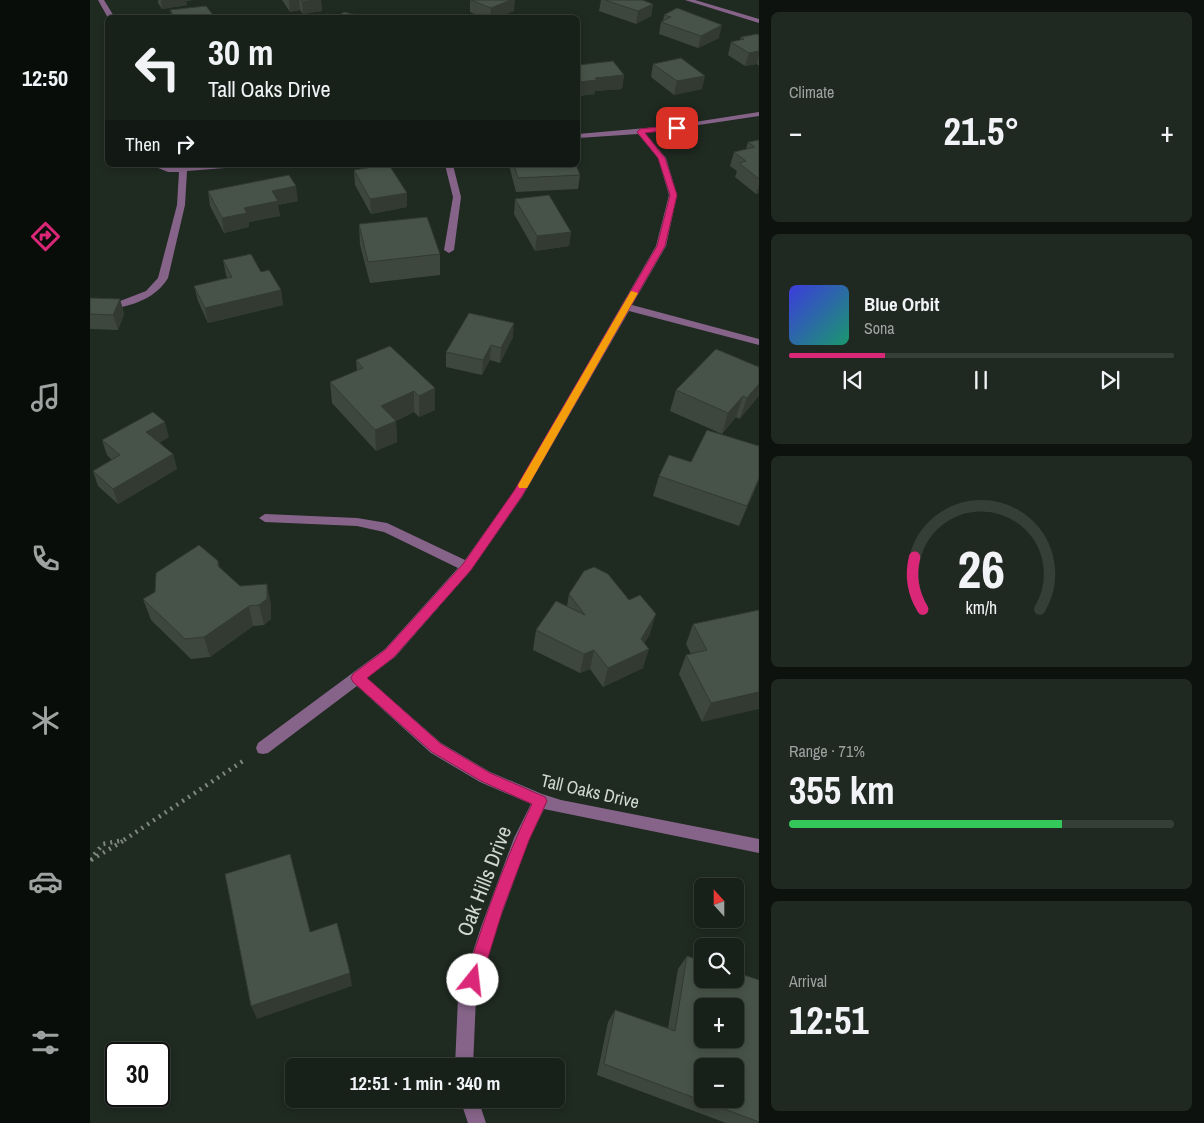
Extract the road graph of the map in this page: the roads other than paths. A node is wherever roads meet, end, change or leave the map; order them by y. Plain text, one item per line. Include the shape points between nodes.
1 (101, 0) edge
2 (688, 0) edge
3 (110, 15) edge
4 (759, 21) edge
5 (759, 114) edge
6 (640, 132) junction
7 (580, 136) edge
8 (160, 167) edge
9 (215, 167) edge
10 (450, 167) edge
11 (183, 170) junction
12 (449, 250) dead end
13 (118, 305) edge
14 (626, 307) junction
15 (759, 342) edge
16 (265, 518) dead end
17 (467, 567) junction
18 (358, 678) junction
19 (263, 748) road end
20 (540, 801) junction
21 (759, 846) edge
22 (464, 1058) edge
23 (472, 1108) edge
24 (477, 1123) edge

1 - 3 street
2 - 4 street
5 - 6 street via 714,124
6 - 7 street
6 - 14 street via 662,158 673,195 661,246
8 - 11 street
9 - 11 street
10 - 12 street via 457,197
11 - 13 street via 181,205 163,278 150,294
14 - 15 street
14 - 17 street via 518,494
16 - 17 street via 357,522 387,528
17 - 18 street via 390,653
18 - 19 street
18 - 20 street, Tall Oaks Drive via 436,748 485,777
20 - 21 street, Tall Oaks Drive
20 - 22 street, Oak Hills Drive via 522,838 489,926 467,998
23 - 24 street

